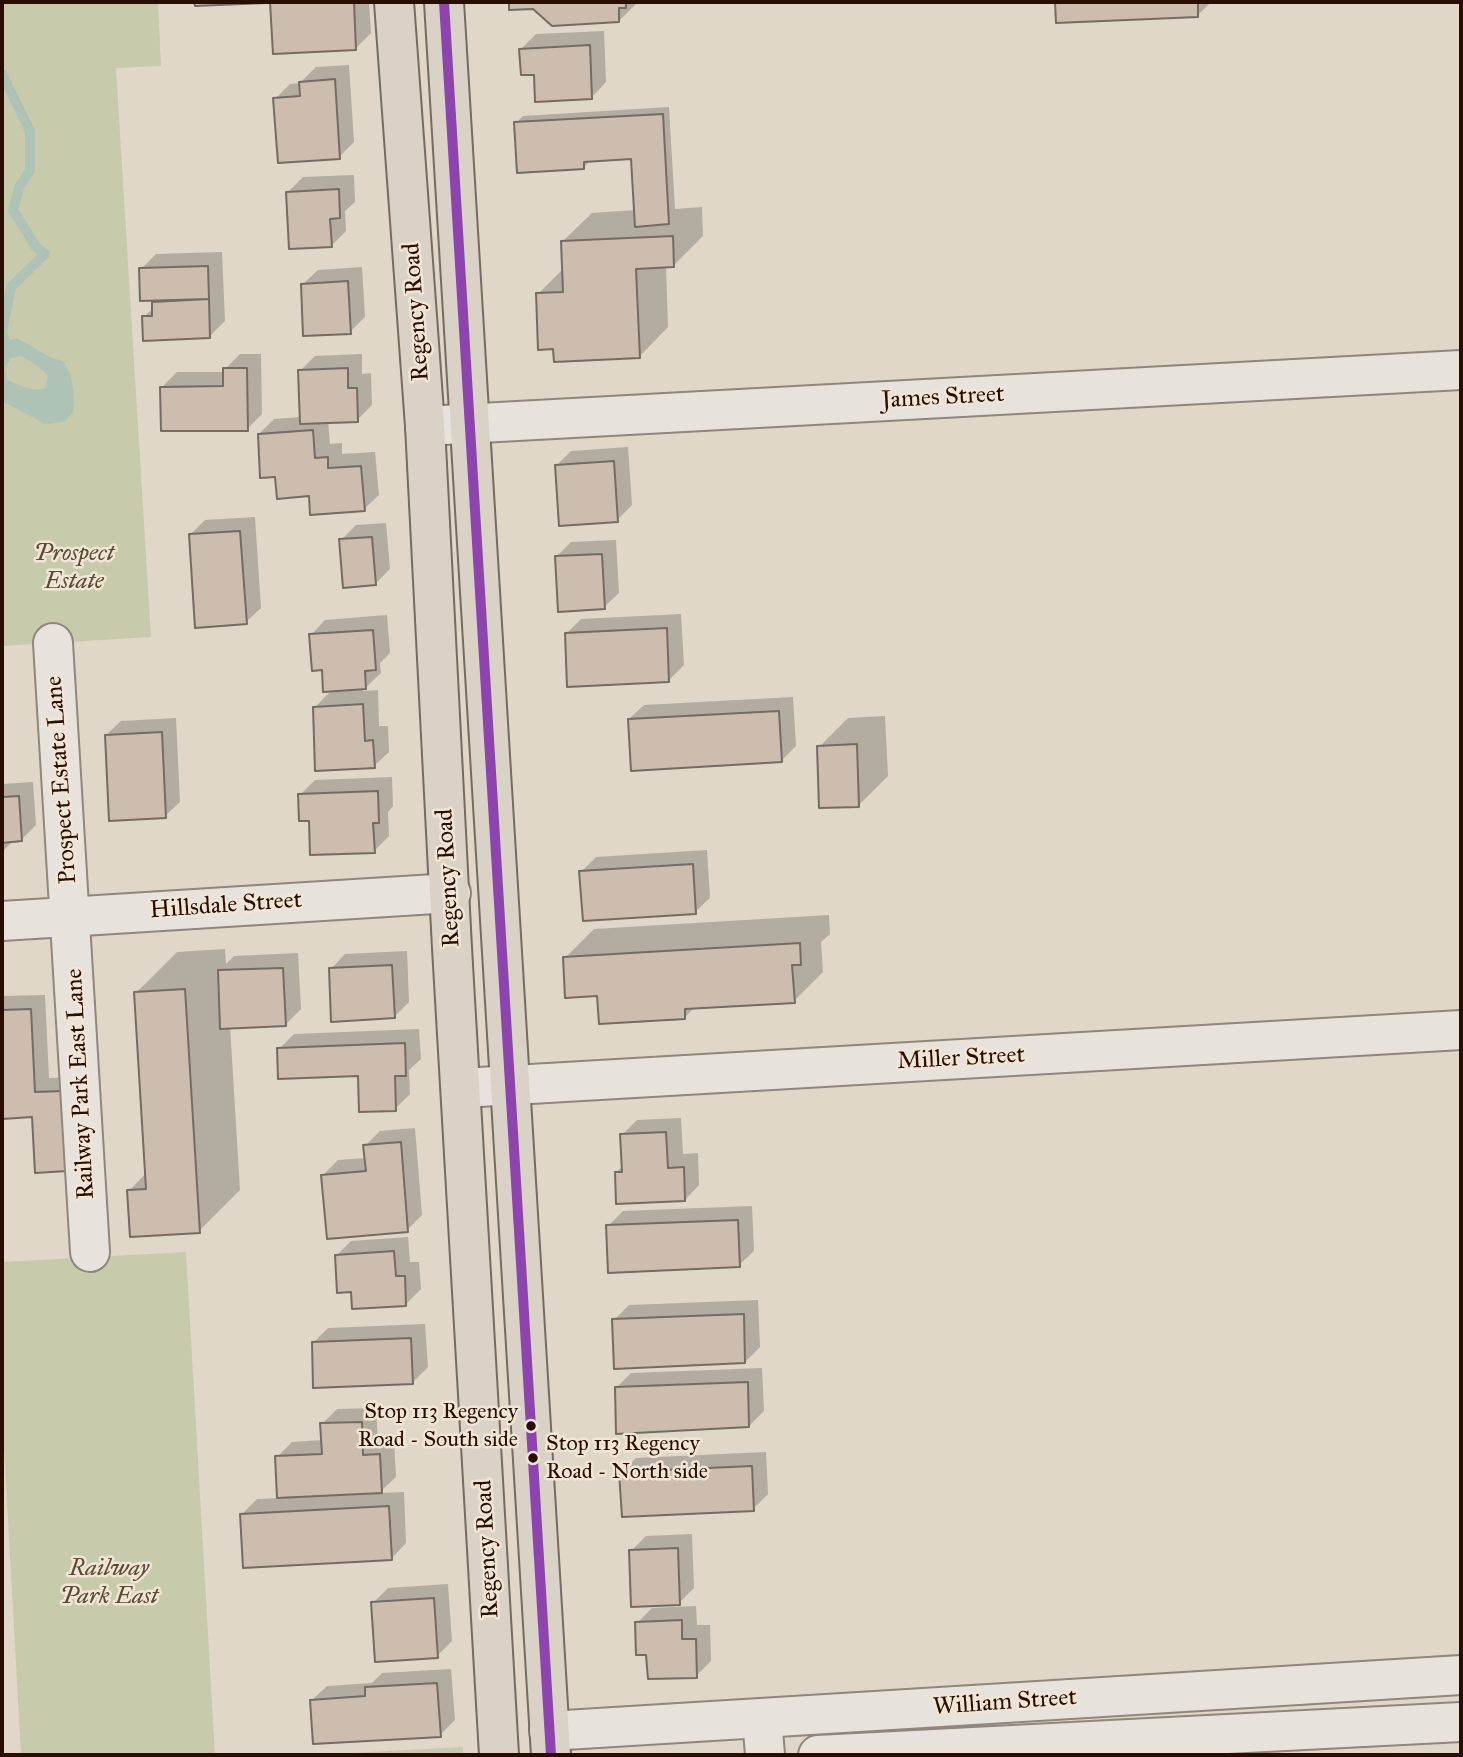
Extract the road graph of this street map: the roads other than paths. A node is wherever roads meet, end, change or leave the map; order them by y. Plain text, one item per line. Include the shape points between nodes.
1 (394, 2) edge
2 (444, 2) edge
3 (1461, 370) edge
4 (469, 424) junction
5 (425, 426) junction
6 (53, 643) dead end
7 (450, 893) junction
8 (72, 917) junction
9 (2, 921) edge
10 (1461, 1030) edge
11 (510, 1085) junction
12 (462, 1088) junction
13 (90, 1252) dead end
14 (1461, 1675) edge
15 (762, 1718) junction
16 (1461, 1722) edge
17 (627, 1741) edge
18 (550, 1743) edge
19 (499, 1755) edge
20 (765, 1755) edge
21 (818, 1755) edge

1 - 5 main road, Regency Road
2 - 4 main road, Regency Road
3 - 4 street, James Street
4 - 5 street, James Street
4 - 11 main road, Regency Road
5 - 7 main road, Regency Road
6 - 8 street, Prospect Estate Lane
7 - 8 street, Hillsdale Street
7 - 12 main road, Regency Road
8 - 9 street, Hillsdale Street
8 - 13 street, Railway Park East Lane
10 - 11 street, Miller Street
11 - 12 street, Miller Street
11 - 18 main road, Regency Road
12 - 19 main road, Regency Road
14 - 15 street, William Street
15 - 17 street, William Street
15 - 20 street
16 - 21 street, William Street
17 - 18 street, William Street

